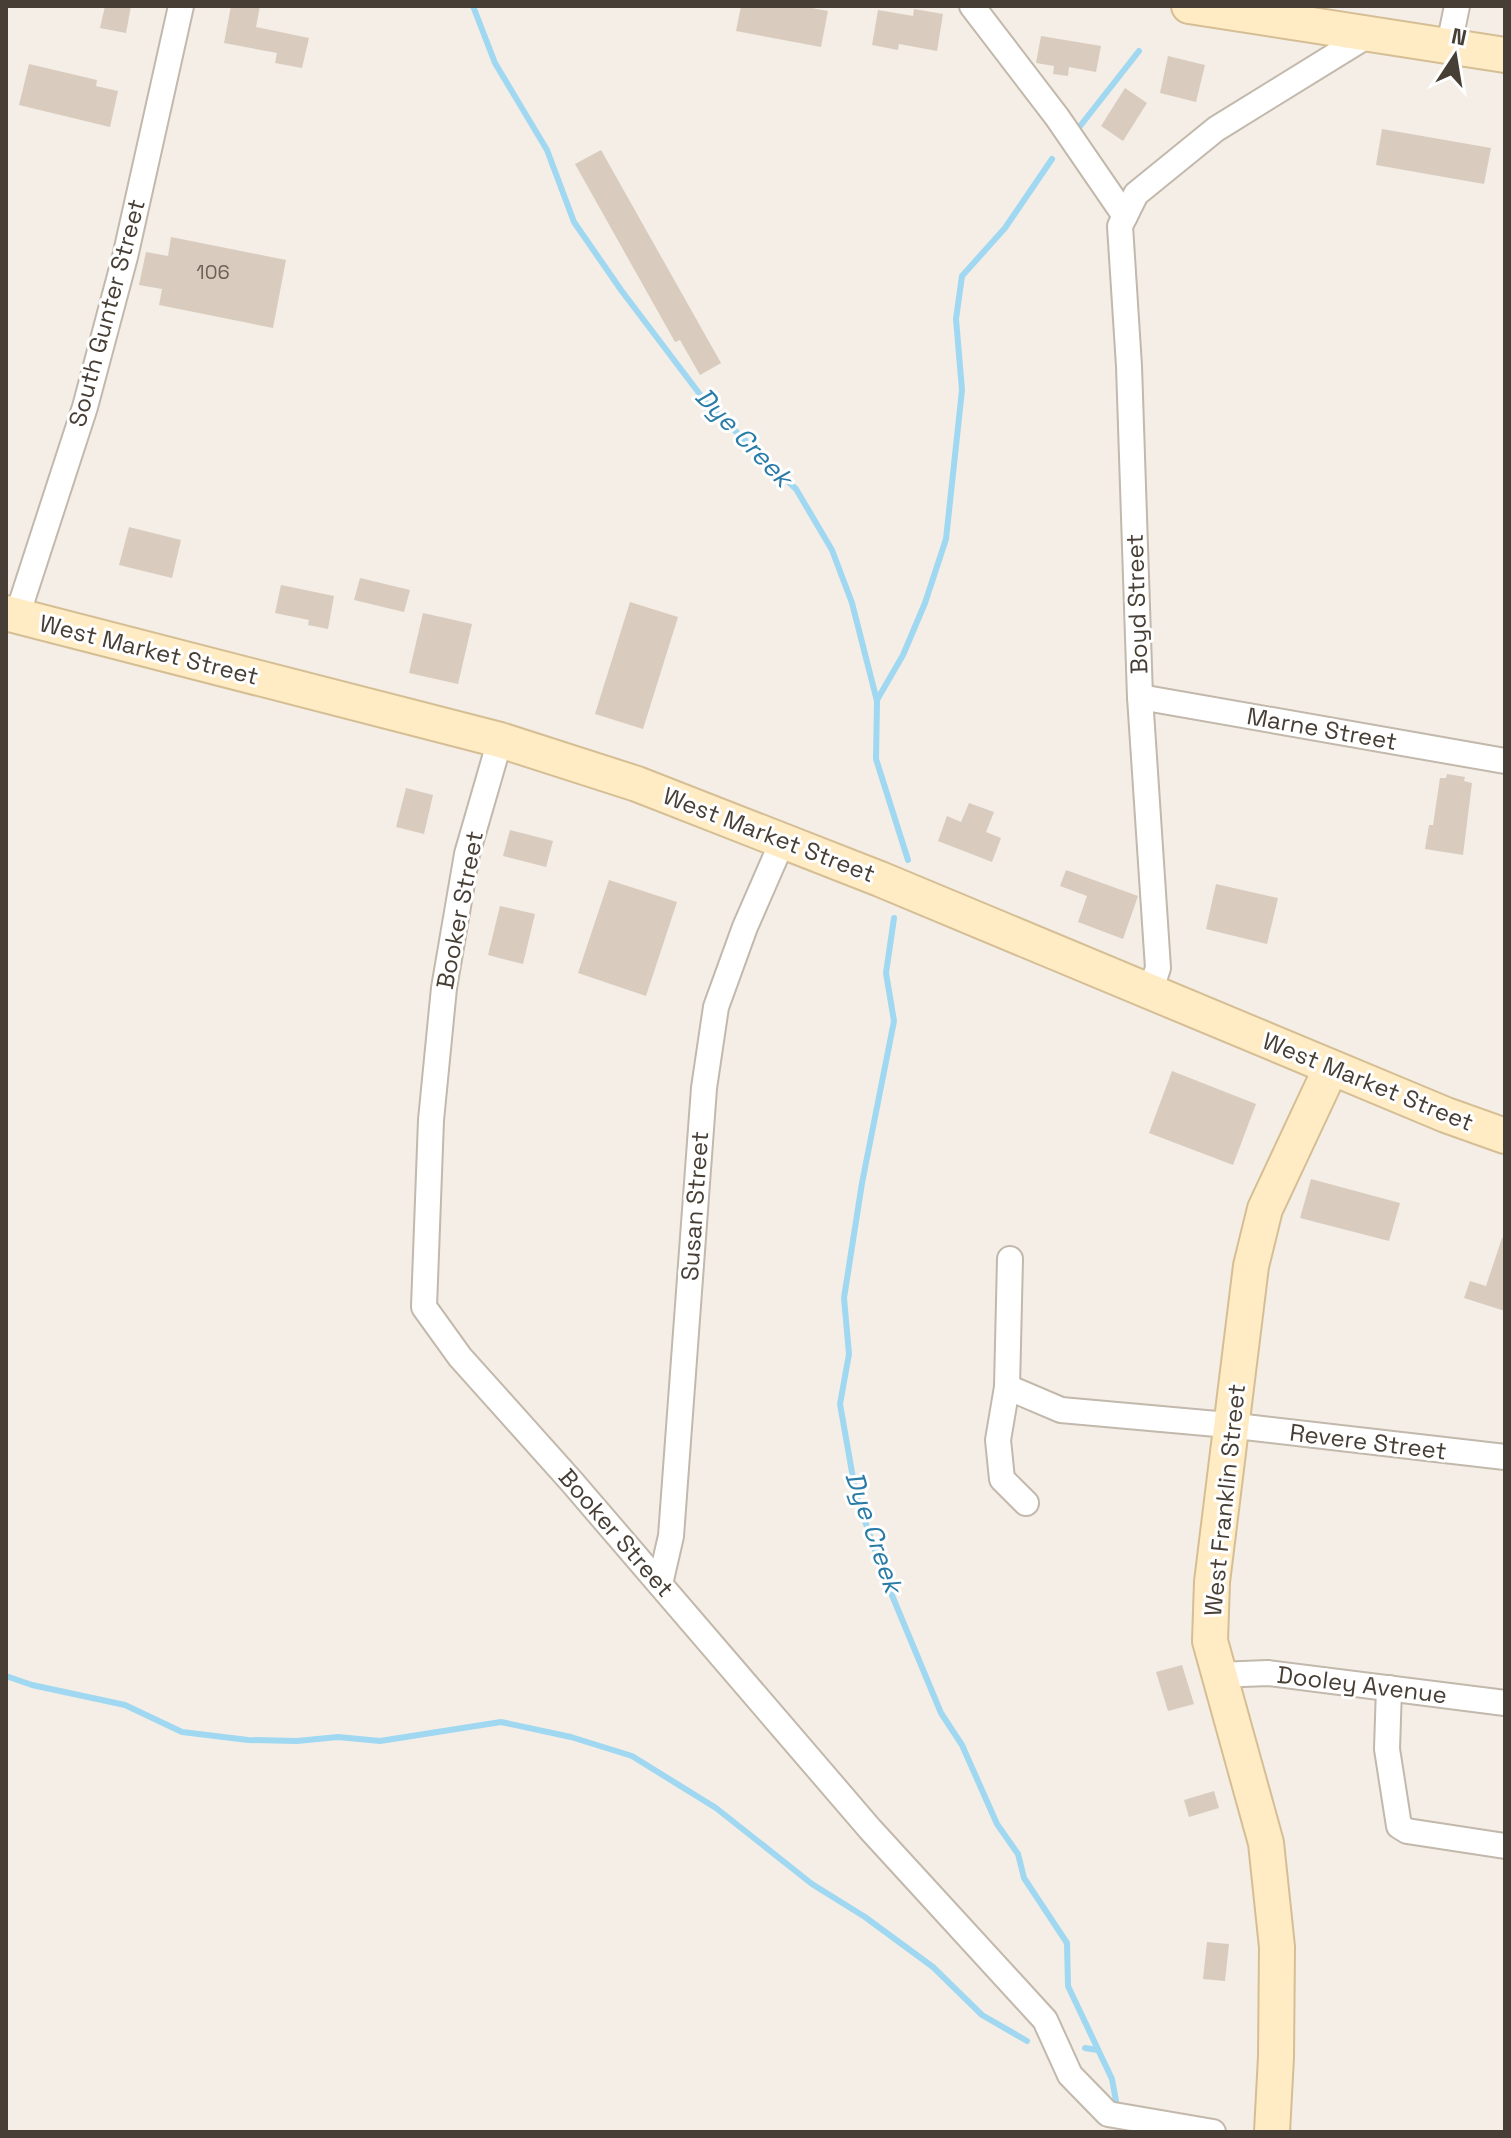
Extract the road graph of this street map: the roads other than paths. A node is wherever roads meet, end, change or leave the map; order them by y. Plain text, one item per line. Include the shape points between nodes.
1 (181, 6) edge
2 (972, 6) edge
3 (1189, 6) edge
4 (1457, 6) edge
5 (1373, 32) junction
6 (1449, 45) junction
7 (1505, 55) edge
8 (1125, 216) junction
9 (12, 615) edge
10 (1140, 697) junction
11 (500, 740) junction
12 (1505, 761) edge
13 (783, 840) junction
14 (1150, 992) junction
15 (1331, 1068) junction
16 (1505, 1136) edge
17 (1010, 1259) dead end
18 (1007, 1387) junction
19 (1232, 1426) junction
20 (1505, 1457) edge
21 (1026, 1503) dead end
22 (660, 1584) junction
23 (1218, 1675) junction
24 (1389, 1688) junction
25 (1505, 1703) edge
26 (1505, 1846) edge
27 (1213, 2132) edge
28 (1272, 2132) edge

1 - 9 street, South Gunter Street via 85,407
2 - 8 street
3 - 5 street
4 - 6 street
5 - 6 street
5 - 8 street via 1216,129 1136,194
6 - 7 street
8 - 10 street, Boyd Street via 1120,226
9 - 11 street, West Market Street
10 - 12 street, Marne Street
10 - 14 street, Boyd Street via 1158,968
11 - 13 street, West Market Street via 637,784
11 - 22 street, Booker Street via 467,854 444,988 431,1120 424,1307 460,1357
13 - 14 street, West Market Street
13 - 22 street, Susan Street via 716,1007 704,1088 671,1536
14 - 15 street, West Market Street
15 - 16 street, West Market Street
15 - 19 street, West Franklin Street via 1265,1209 1251,1266
17 - 18 street
18 - 19 street, Revere Street via 1061,1410
18 - 21 street via 998,1440 1002,1479
19 - 20 street, Revere Street
19 - 23 street, West Franklin Street via 1212,1582 1210,1641
22 - 27 street, Booker Street via 870,1829 1045,2020 1070,2075 1108,2114
23 - 24 street, Dooley Avenue via 1268,1673
23 - 28 street, West Franklin Street via 1266,1843 1277,1947
24 - 25 street, Dooley Avenue
24 - 26 street via 1387,1749 1399,1826

